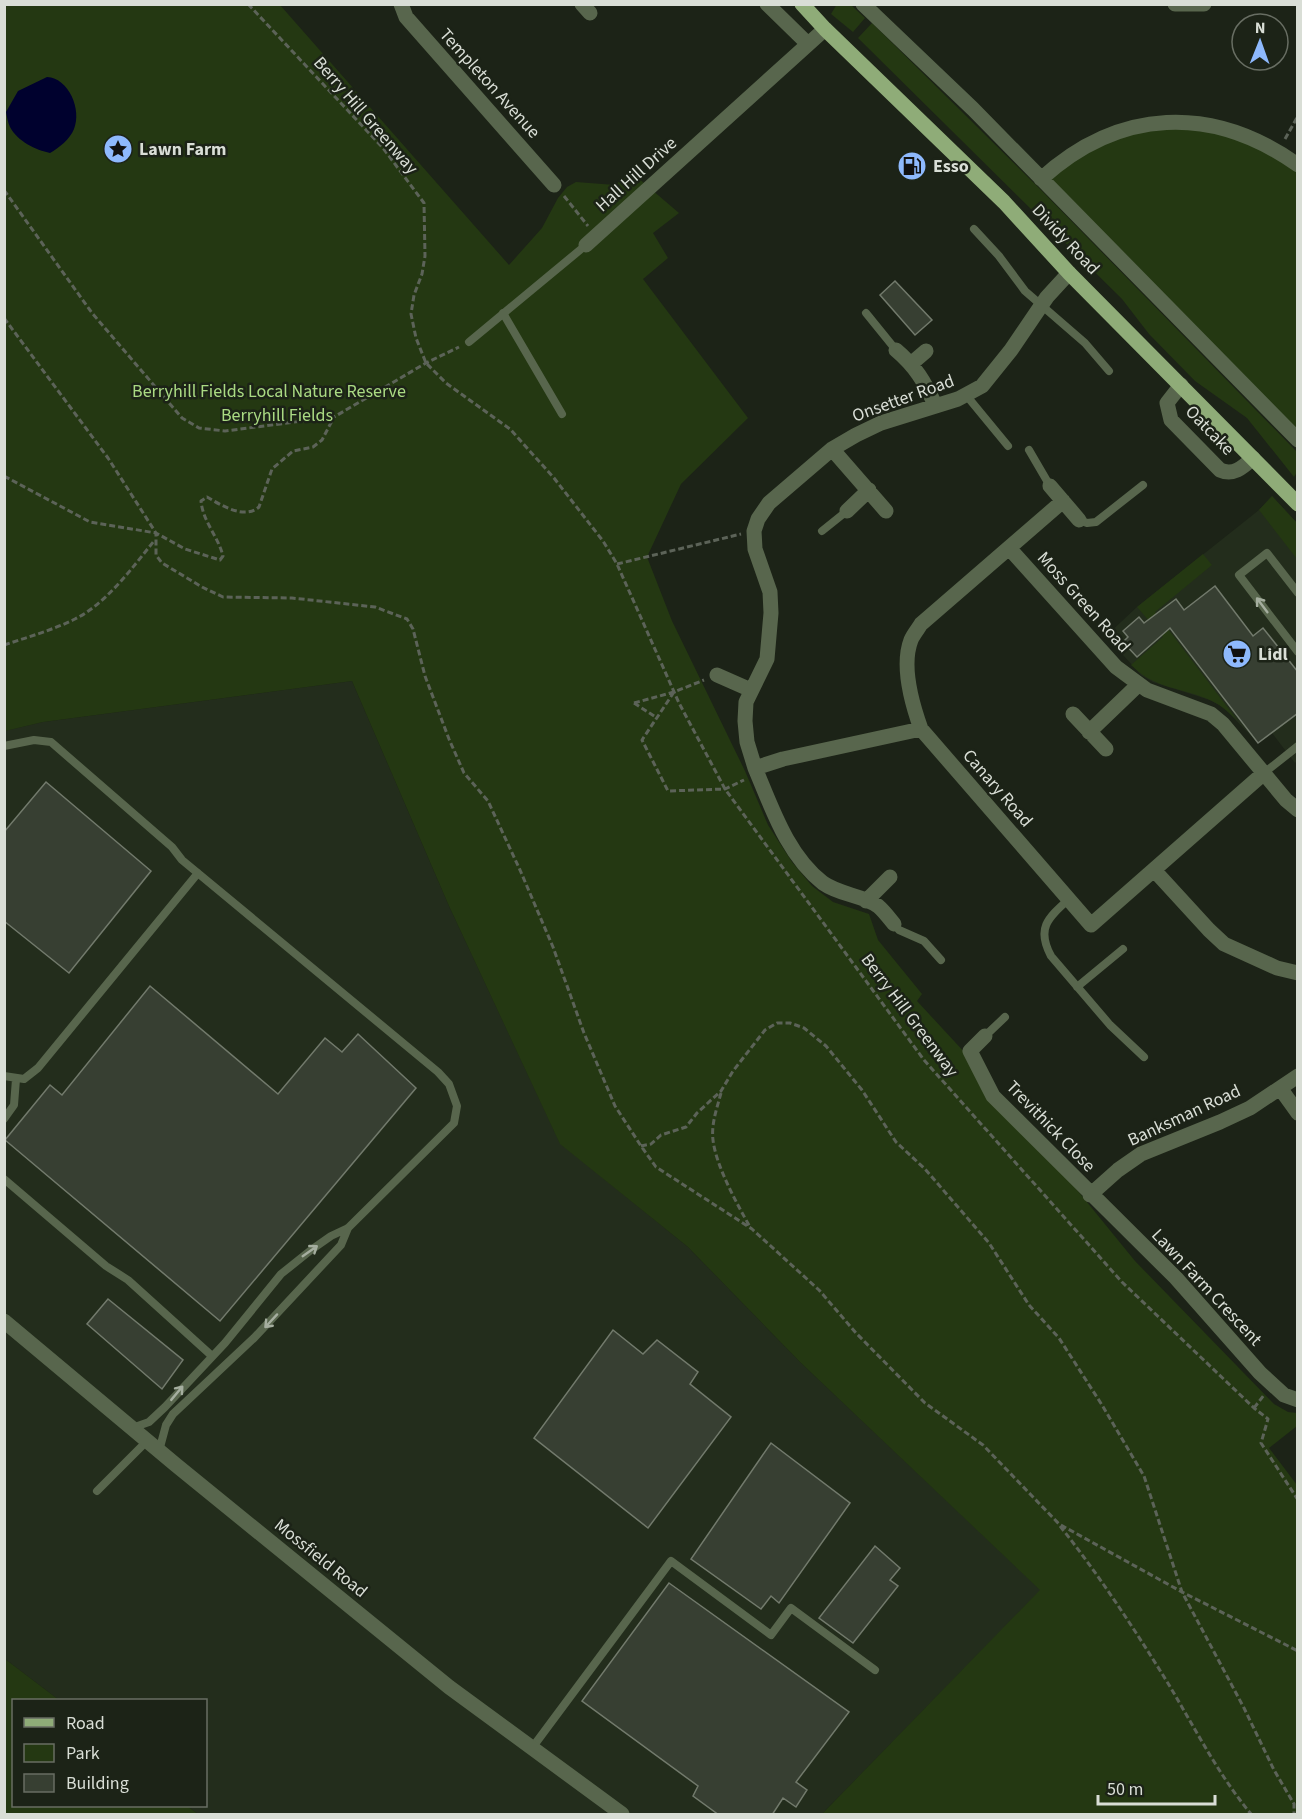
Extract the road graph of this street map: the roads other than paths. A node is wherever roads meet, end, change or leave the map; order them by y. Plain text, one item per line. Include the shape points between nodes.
1 (401, 4) edge
2 (767, 4) edge
3 (863, 4) edge
4 (1175, 4) edge
5 (1204, 4) edge
6 (811, 8) edge
7 (825, 29) junction
8 (808, 44) junction
9 (1298, 165) edge
10 (1041, 179) junction
11 (554, 185) road end
12 (974, 229) dead end
13 (591, 241) joint
14 (1069, 273) junction
15 (1042, 305) junction
16 (503, 313) junction
17 (866, 314) dead end
18 (469, 342) road end
19 (896, 350) joint
20 (926, 351) dead end
21 (912, 363) junction
22 (1109, 371) dead end
23 (1181, 384) junction
24 (966, 395) junction
25 (935, 405) junction
26 (562, 414) dead end
27 (1298, 440) edge
28 (1008, 446) dead end
29 (832, 449) junction
30 (1029, 450) dead end
31 (1253, 458) junction
32 (1143, 485) dead end
33 (1050, 486) joint
34 (869, 490) junction
35 (1063, 501) junction
36 (1298, 504) edge
37 (847, 511) joint
38 (885, 511) dead end
39 (1079, 520) joint
40 (822, 531) dead end
41 (1009, 548) junction
42 (1298, 593) edge
43 (1298, 652) edge
44 (717, 675) road end
45 (1139, 684) junction
46 (751, 690) junction
47 (1073, 714) dead end
48 (921, 729) junction
49 (1089, 732) junction
50 (4, 746) edge
51 (1298, 746) edge
52 (1106, 749) dead end
53 (756, 771) junction
54 (1264, 773) junction
55 (1298, 810) edge
56 (1154, 870) junction
57 (198, 873) junction
58 (890, 877) dead end
59 (1069, 899) junction
60 (866, 901) junction
61 (894, 924) joint
62 (1123, 949) dead end
63 (940, 960) dead end
64 (1298, 973) edge
65 (1077, 987) junction
66 (1005, 1017) dead end
67 (985, 1036) joint
68 (960, 1037) dead end
69 (970, 1051) junction
70 (1144, 1056) dead end
71 (4, 1076) edge
72 (1298, 1076) edge
73 (16, 1079) junction
74 (1280, 1088) junction
75 (1298, 1113) edge
76 (4, 1119) edge
77 (4, 1179) edge
78 (1090, 1194) junction
79 (348, 1228) junction
80 (4, 1321) edge
81 (212, 1356) junction
82 (1298, 1400) edge
83 (132, 1428) junction
84 (147, 1441) junction
85 (159, 1451) junction
86 (97, 1491) dead end
87 (875, 1670) dead end
88 (532, 1748) junction
89 (622, 1815) edge

1 - 11 street, Templeton Avenue via 406,17
2 - 8 street
3 - 10 street, Dividy Road
4 - 5 street
6 - 7 main road, Dividy Road
7 - 8 street, Hall Hill Drive
7 - 14 main road, Dividy Road via 1004,202
8 - 13 street, Hall Hill Drive
9 - 10 street via 1244,134 1195,122 1172,122 1121,132 1092,143 1058,163
10 - 27 street, Dividy Road
12 - 15 lane via 1025,291
13 - 16 lane, Hall Hill Drive
14 - 15 street, Onsetter Road
14 - 23 main road, Dividy Road
15 - 22 lane
15 - 24 street, Onsetter Road via 994,372 982,386
16 - 18 lane, Hall Hill Drive
16 - 26 lane
17 - 19 lane
19 - 21 street
20 - 21 street
21 - 25 street
23 - 31 main road, Dividy Road
23 - 31 street, Oatcake via 1167,403 1171,420 1220,470 1235,472
24 - 25 street, Onsetter Road
24 - 28 lane
25 - 29 street, Onsetter Road via 881,423
29 - 34 street
29 - 46 street, Onsetter Road via 769,502 758,519 755,549 770,592 771,613 767,659
30 - 33 lane
31 - 36 main road, Dividy Road
32 - 39 lane via 1096,522
33 - 35 street
34 - 37 street
34 - 38 street
35 - 39 street
35 - 41 street, Canary Road
37 - 40 lane
41 - 45 street, Moss Green Road via 1116,668
41 - 48 street, Canary Road via 921,624 911,641 910,695
43 -> 42 lane via 1239,575 1267,554
44 - 46 street
45 - 49 street
45 - 54 street, Moss Green Road via 1211,714
46 - 53 street via 745,721
47 - 49 street
48 - 53 street via 783,759
48 - 59 street, Canary Road
49 - 52 street
50 - 57 lane via 34,740 51,742
51 - 54 lane
53 - 60 street via 784,835 804,863 823,882
54 - 55 street, Moss Green Road
54 - 56 street, Canary Road
56 - 59 street, Canary Road via 1091,925
56 - 64 street via 1224,944 1277,968
57 - 73 lane via 38,1068 24,1080
57 - 79 lane via 449,1084 457,1106 454,1123
58 - 60 street
59 - 65 lane via 1046,923 1043,934 1051,956
60 - 61 street via 879,907
61 - 63 lane via 924,941
62 - 65 lane
65 - 70 lane
66 - 67 lane
67 - 69 street
68 - 69 street, Trevithick Close
69 - 78 street, Trevithick Close via 993,1096
71 - 73 lane
72 - 74 street, Banksman Road
73 - 76 lane via 14,1105
74 - 75 street
74 - 78 street, Banksman Road via 1250,1108 1141,1154
77 - 81 lane via 106,1266 128,1280
78 - 82 street, Lawn Farm Crescent via 1176,1278 1260,1373 1284,1395
81 -> 79 lane via 281,1274 331,1236
79 -> 85 lane via 341,1245 254,1338 173,1414
80 - 83 street, Mossfield Road
83 -> 81 lane via 149,1422
83 - 84 street, Mossfield Road
84 - 85 street, Mossfield Road
84 - 86 lane
85 - 88 street, Mossfield Road via 449,1687
87 - 88 lane via 792,1608 771,1635 671,1561
88 - 89 street, Mossfield Road

